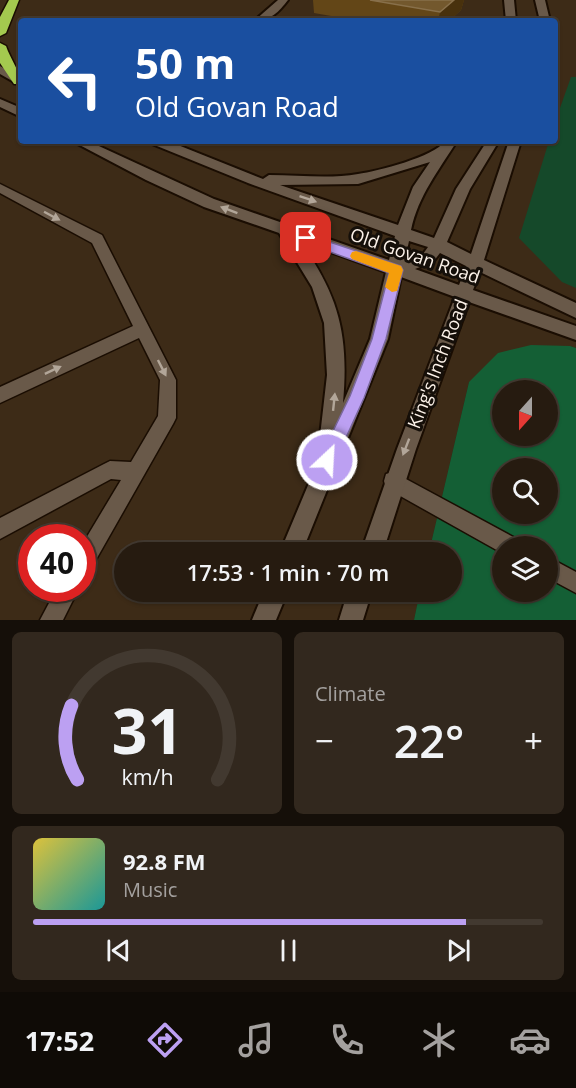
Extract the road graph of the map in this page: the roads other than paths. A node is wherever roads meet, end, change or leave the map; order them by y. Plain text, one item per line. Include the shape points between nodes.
1 (14, 0) edge
2 (283, 0) edge
3 (509, 0) edge
4 (540, 0) edge
5 (263, 18) edge
6 (511, 18) edge
7 (544, 18) edge
8 (0, 33) edge
9 (0, 46) edge
10 (0, 69) edge
11 (18, 79) edge
12 (18, 81) edge
13 (0, 103) edge
14 (18, 112) edge
15 (84, 144) edge
16 (163, 144) edge
17 (491, 144) edge
18 (513, 144) edge
19 (448, 145) edge
20 (253, 180) junction
21 (4, 194) edge
22 (284, 230) junction
23 (402, 231) junction
24 (438, 245) junction
25 (477, 262) junction
26 (396, 270) junction
27 (464, 294) junction
28 (576, 311) edge
29 (142, 328) junction
30 (576, 333) edge
31 (0, 395) edge
32 (327, 460) junction
33 (136, 472) junction
34 (393, 481) junction
35 (0, 530) edge
36 (492, 536) edge
37 (96, 541) edge
38 (295, 542) edge
39 (375, 542) edge
40 (558, 573) edge
41 (576, 583) edge
42 (61, 602) edge
43 (271, 602) edge
44 (357, 602) edge
45 (51, 620) edge
46 (264, 620) edge
47 (351, 620) edge

1 - 8 highway
2 - 5 street
3 - 6 street
4 - 7 street
9 - 11 highway via 5,62
10 - 12 street
13 - 14 street
22 -> 15 street, Old Govan Road via 192,196
16 - 20 street, Old Govan Road
17 - 24 street via 463,189
18 - 25 street, King's Inch Road
19 - 20 street via 418,162 358,179
19 - 23 street via 420,187
20 -> 23 street, Old Govan Road
21 -> 29 lane via 97,239
22 - 26 street, Old Govan Road
32 -> 22 street via 337,376 328,306
23 - 24 street, Old Govan Road
23 - 26 street
24 - 25 street, Old Govan Road
24 - 26 street via 428,258
25 - 27 street, King's Inch Road
25 - 28 street, Old Govan Road
26 - 27 street, Old Govan Road
26 - 32 street via 379,339 357,398
27 - 30 street, Old Govan Road
27 -> 34 street, King's Inch Road
31 -> 29 lane
29 -> 33 lane via 168,380 167,418
32 - 38 street
33 - 35 lane via 110,470
33 - 37 lane
34 - 36 lane
34 - 39 street, King's Inch Road
40 - 41 lane
42 - 45 lane
43 - 46 street
44 - 47 street

